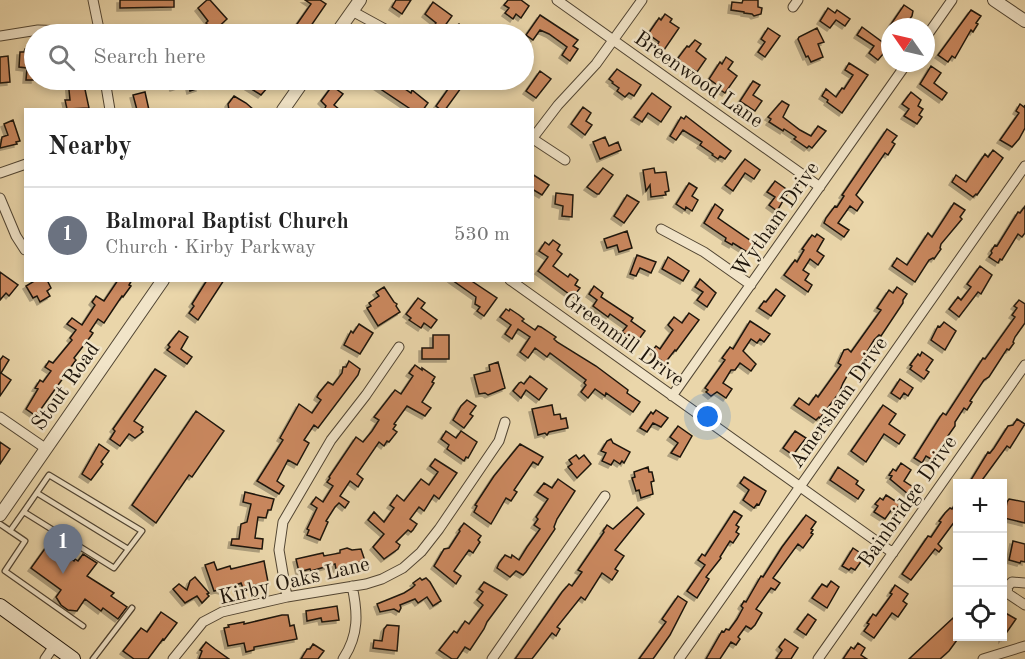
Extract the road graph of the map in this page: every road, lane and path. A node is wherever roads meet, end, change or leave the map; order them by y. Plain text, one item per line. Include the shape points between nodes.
1 (93, 0) edge
2 (360, 0) edge
3 (557, 0) edge
4 (642, 0) edge
5 (952, 0) edge
6 (994, 0) edge
7 (352, 11) junction
8 (1025, 21) edge
9 (97, 24) edge
10 (343, 24) edge
11 (376, 24) edge
12 (935, 24) edge
13 (24, 31) edge
14 (0, 36) edge
15 (614, 40) junction
16 (901, 72) edge
17 (107, 90) edge
18 (297, 90) edge
19 (110, 108) edge
20 (284, 108) edge
21 (534, 138) edge
22 (534, 140) edge
23 (565, 160) dead end
24 (24, 165) edge
25 (1025, 166) edge
26 (0, 174) edge
27 (820, 187) junction
28 (0, 198) edge
29 (661, 229) dead end
30 (24, 248) edge
31 (162, 282) edge
32 (513, 282) edge
33 (751, 285) junction
34 (399, 347) dead end
35 (1025, 365) edge
36 (672, 396) junction
37 (0, 417) edge
38 (505, 422) dead end
39 (45, 448) junction
40 (800, 487) junction
41 (37, 493) junction
42 (605, 496) dead end
43 (24, 512) junction
44 (0, 515) edge
45 (0, 524) edge
46 (10, 531) junction
47 (128, 549) junction
48 (893, 553) junction
49 (1025, 583) edge
50 (352, 586) junction
51 (287, 597) junction
52 (1025, 605) edge
53 (0, 606) edge
54 (132, 608) dead end
55 (83, 626) dead end
56 (54, 646) junction
57 (1024, 648) edge
58 (45, 659) edge
59 (73, 659) edge
60 (93, 659) edge
61 (173, 659) edge
62 (343, 659) edge
63 (492, 659) edge
64 (679, 659) edge
65 (818, 659) edge
66 (983, 659) edge

1 - 9 street
2 - 7 street
3 - 15 street, Breenwood Lane
4 - 15 street
5 - 12 street
6 - 8 street
7 - 10 street
7 - 11 street
13 - 14 street
15 - 21 street
15 - 27 street, Breenwood Lane
16 - 27 street, Wytham Drive
17 - 19 street
18 - 20 street
22 - 23 street
24 - 26 street
25 - 40 street, Amersham Drive
27 - 33 street, Wytham Drive
28 - 30 street
29 - 33 street via 704,252
31 - 39 street, Stout Road
32 - 36 street, Greenmill Drive
33 - 36 street, Wytham Drive
34 - 51 street via 331,440 283,522 279,550
35 - 48 street, Bainbridge Drive
36 - 40 street, Greenmill Drive
37 - 39 street
38 - 50 street, Kirby Oaks Lane via 490,456 422,552 392,574
39 - 44 street, Stout Road
40 - 48 street, Greenmill Drive
40 - 64 street, Amersham Drive
41 - 43 lane
41 - 47 lane
41 - 47 lane via 49,475 142,531
42 - 63 street
43 - 46 lane
43 - 47 lane via 114,568
45 - 46 lane
46 - 55 lane via 25,541 5,571
48 - 65 street, Bainbridge Drive
49 - 52 street via 1012,582 1007,592
50 - 51 street, Kirby Oaks Lane
50 - 62 street via 356,631
51 - 61 street, Kirby Oaks Lane via 213,616 196,629
53 - 56 main road
54 - 60 lane
56 - 58 street
56 - 59 main road
57 - 66 street

